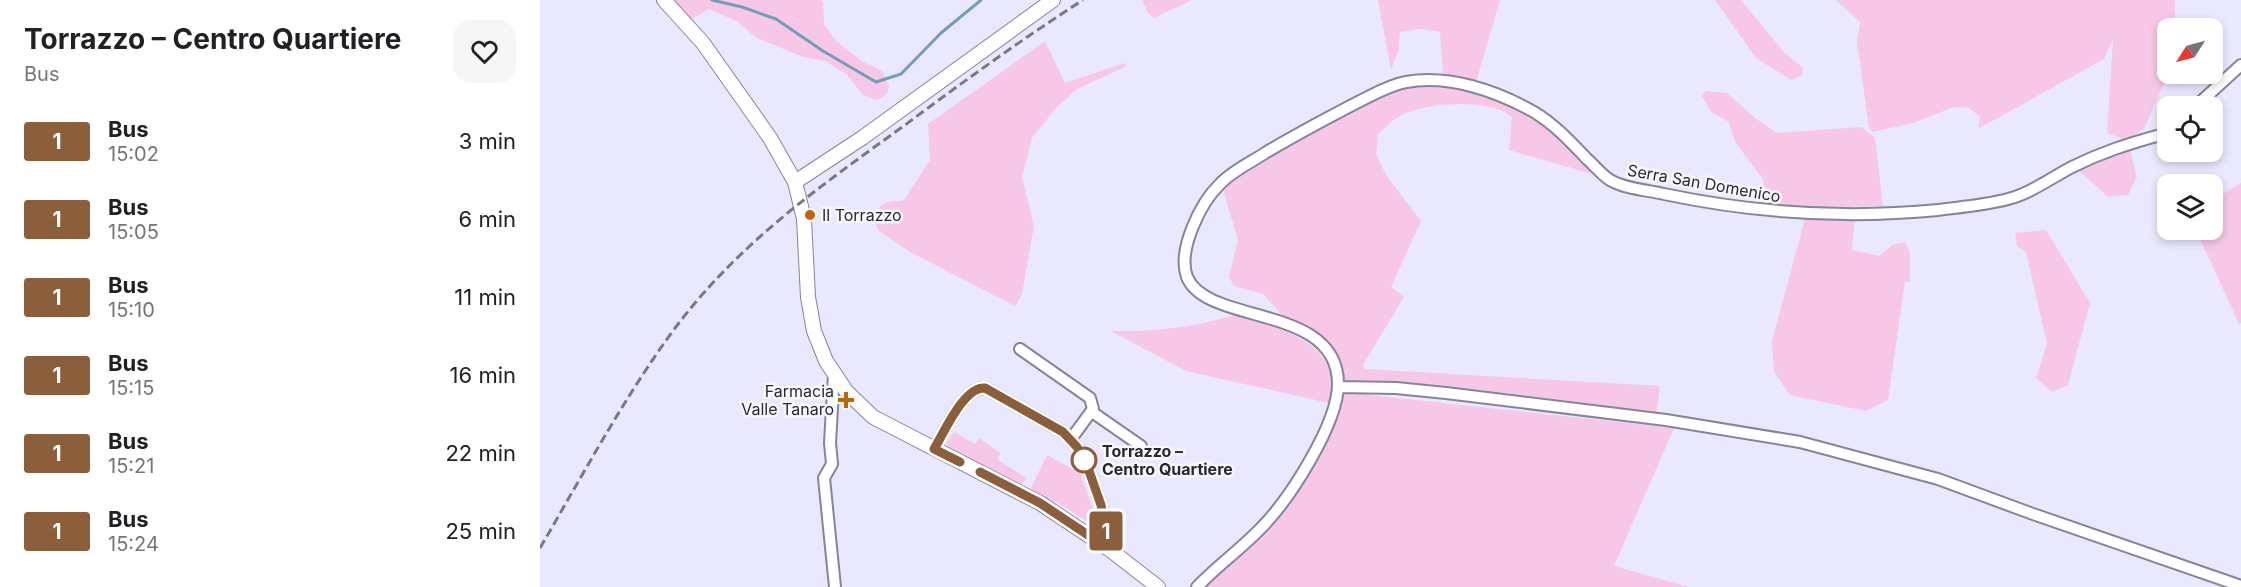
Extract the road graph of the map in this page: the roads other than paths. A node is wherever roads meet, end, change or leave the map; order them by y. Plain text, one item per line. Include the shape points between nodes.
1 (664, 0) edge
2 (1053, 0) edge
3 (2241, 65) edge
4 (2207, 96) edge
5 (2157, 136) edge
6 (795, 182) junction
7 (1020, 349) dead end
8 (834, 374) junction
9 (1339, 387) junction
10 (1092, 412) junction
11 (1071, 440) junction
12 (1141, 446) dead end
13 (934, 449) junction
14 (1109, 549) junction
15 (2241, 586) edge
16 (835, 587) edge
17 (1158, 587) edge
18 (1197, 587) edge

1 - 6 street via 703,43 770,138
2 - 6 street
3 - 4 street
5 - 9 street, Serra San Domenico via 2107,150 2009,198 1904,213 1780,212 1620,184 1605,176 1546,121 1520,105 1467,85 1427,80 1405,82 1318,122 1224,179 1204,203 1188,240 1186,275 1199,292 1307,333 1331,358
6 - 8 street via 804,219 813,323
7 - 10 street via 1086,394 1093,403
8 - 13 street via 873,417
8 - 16 street via 832,464 824,478
9 - 15 street via 1446,393 1666,420 1800,442 1938,479
9 - 18 street via 1330,418 1312,455 1278,508
10 - 11 street
10 - 12 street
11 - 13 street via 1057,428 980,387 965,397
11 - 14 street via 1088,468 1101,505
13 - 14 street via 1040,503
14 - 17 street

